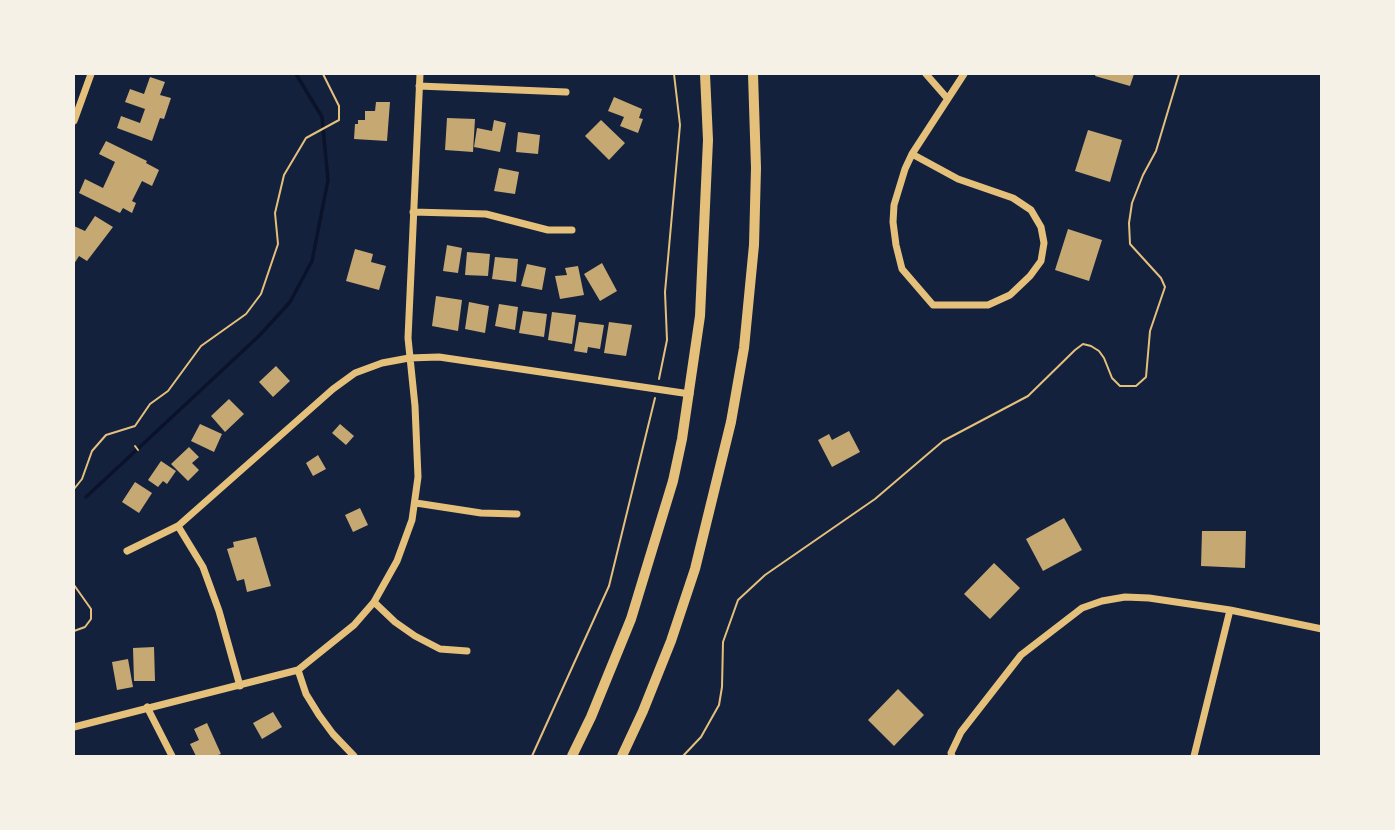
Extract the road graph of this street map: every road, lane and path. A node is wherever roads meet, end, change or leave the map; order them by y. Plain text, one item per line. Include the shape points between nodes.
1 (90, 74) edge
2 (323, 74) edge
3 (420, 74) edge
4 (674, 74) edge
5 (705, 74) edge
6 (753, 74) edge
7 (926, 74) edge
8 (964, 74) edge
9 (1179, 74) edge
10 (419, 86) junction
11 (566, 92) dead end
12 (947, 98) junction
13 (74, 121) edge
14 (912, 155) junction
15 (413, 212) junction
16 (572, 230) dead end
17 (409, 358) junction
18 (657, 390) junction
19 (690, 394) junction
20 (135, 446) dead end
21 (138, 450) dead end
22 (74, 489) edge
23 (416, 503) junction
24 (517, 514) dead end
25 (178, 526) junction
26 (127, 551) dead end
27 (74, 585) edge
28 (374, 602) junction
29 (1230, 610) junction
30 (1321, 629) edge
31 (74, 631) edge
32 (467, 651) dead end
33 (298, 670) junction
34 (240, 686) junction
35 (147, 707) junction
36 (74, 727) edge
37 (172, 757) edge
38 (354, 757) edge
39 (532, 757) edge
40 (572, 757) edge
41 (622, 757) edge
42 (682, 757) edge
43 (952, 757) edge
44 (1194, 757) edge

1 - 13 street
2 - 22 path via 339,106 339,120 306,138 284,176 275,213 278,244 261,293 246,314 201,346 135,426 106,435 92,451
3 - 10 street
4 - 18 path via 680,125 665,292 667,340
5 - 19 main road via 708,140 701,316
6 - 41 main road via 754,245 731,422 695,569 653,688
7 - 12 street
8 - 12 street
9 - 42 path via 1156,151 1132,203 1129,223 1130,244 1165,287 1150,331 1146,377 1136,386 1120,386 1099,351 1083,344 1028,396 943,441 875,499 765,575 737,600 723,642 719,705 706,730
10 - 11 street
10 - 15 street
12 - 14 street
14 - 14 street via 1031,210 1041,227 1041,261 1010,295 988,305 933,305 902,269 894,205
15 - 16 street via 486,215 548,230
15 - 17 street
17 - 18 street via 439,357
17 - 23 street via 417,448
17 - 25 street via 355,373
18 - 19 street
18 - 39 path via 609,586
19 - 40 main road via 673,481 631,619
20 - 21 path
23 - 24 street
23 - 28 street via 397,561
25 - 26 street
25 - 34 street via 203,567
27 - 31 path via 91,609 92,619
28 - 32 street via 395,622 440,649
28 - 33 street via 335,643
29 - 30 street
29 - 43 street via 1137,597 1082,608 1021,655 961,732
29 - 44 street
33 - 34 street
33 - 38 street via 319,715
34 - 35 street
35 - 36 street
35 - 37 street

